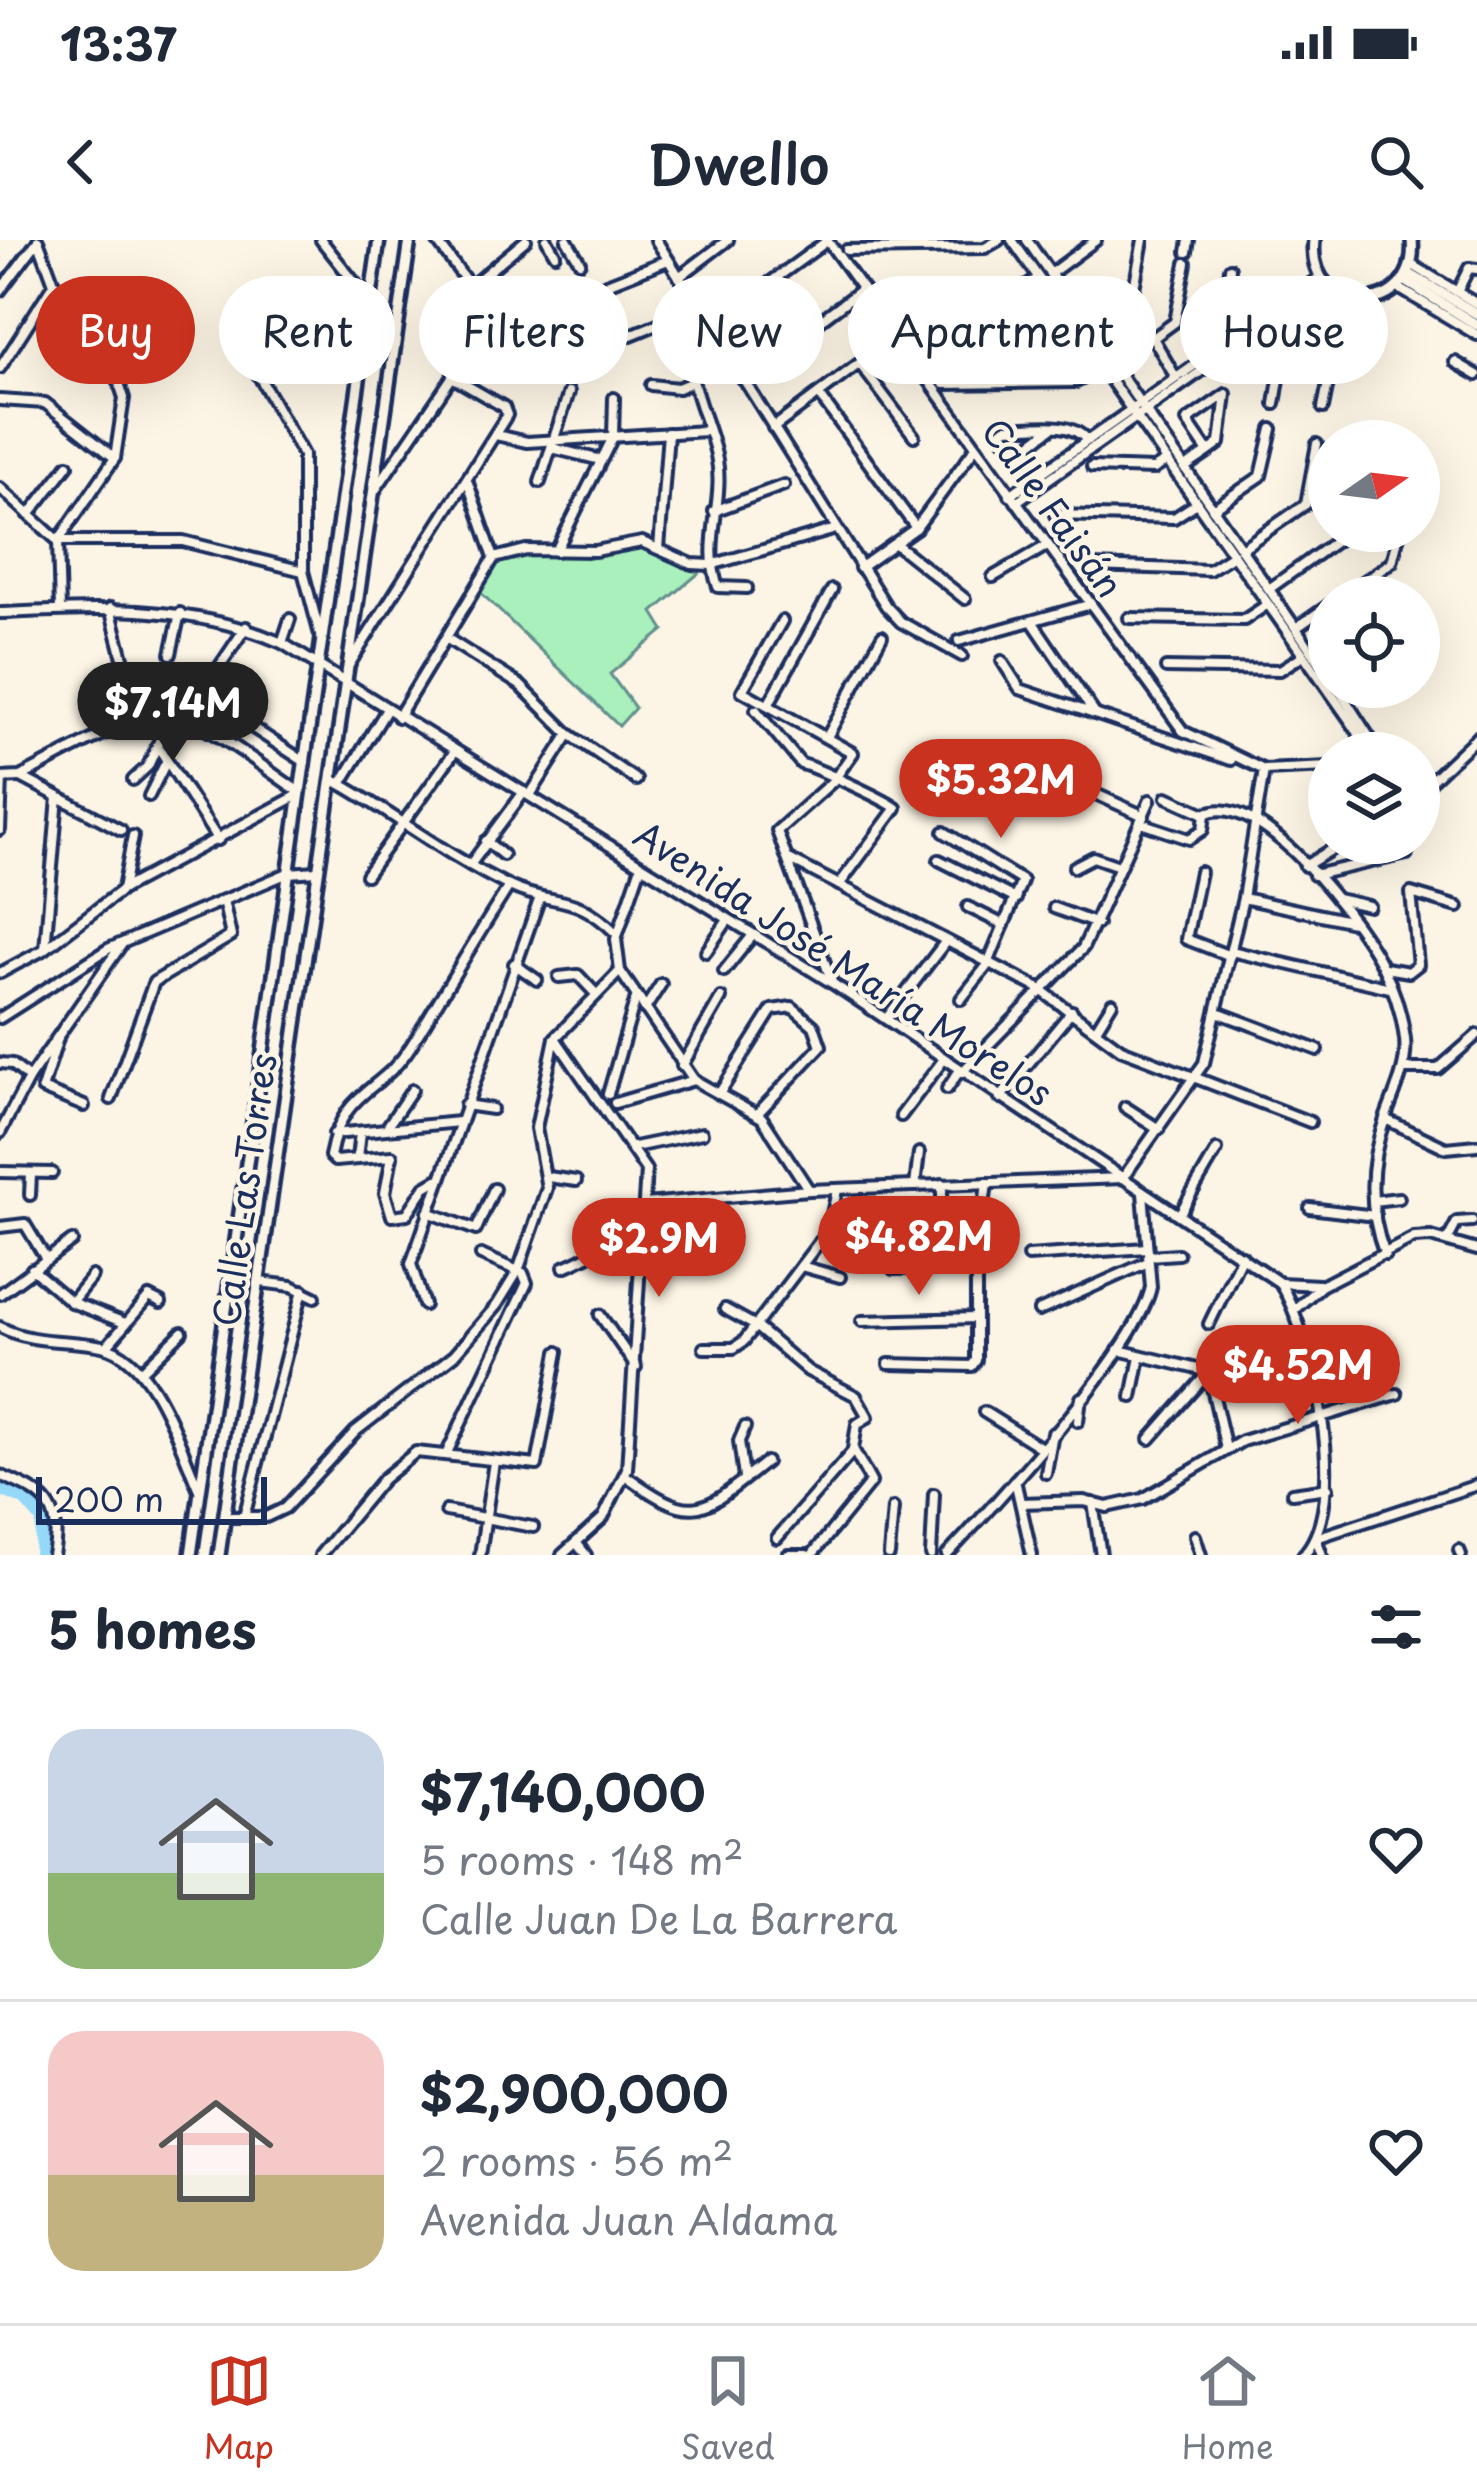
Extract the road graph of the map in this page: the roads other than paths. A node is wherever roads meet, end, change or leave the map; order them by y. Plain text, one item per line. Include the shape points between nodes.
1 (38, 240) edge
2 (321, 240) edge
3 (380, 240) edge
4 (410, 240) edge
5 (436, 240) edge
6 (526, 240) edge
7 (547, 240) edge
8 (566, 240) edge
9 (656, 240) edge
10 (728, 240) edge
11 (827, 240) edge
12 (999, 240) edge
13 (1012, 240) edge
14 (1027, 240) edge
15 (1096, 240) edge
16 (1143, 240) edge
17 (1189, 240) edge
18 (1314, 240) edge
19 (1412, 240) edge
20 (847, 250) dead end
21 (555, 254) dead end
22 (668, 260) junction
23 (580, 262) dead end
24 (1230, 268) dead end
25 (1477, 269) edge
26 (1050, 274) joint
27 (51, 276) edge
28 (350, 276) edge
29 (375, 276) edge
30 (463, 276) edge
31 (483, 276) edge
32 (628, 276) edge
33 (678, 276) edge
34 (680, 276) edge
35 (778, 276) edge
36 (853, 276) edge
37 (1038, 276) edge
38 (1136, 276) edge
39 (1229, 276) edge
40 (1322, 276) edge
41 (1405, 276) junction
42 (1388, 286) edge
43 (0, 291) edge
44 (1457, 292) junction
45 (1477, 304) edge
46 (36, 312) edge
47 (1477, 314) edge
48 (1477, 325) edge
49 (1477, 335) edge
50 (1455, 362) dead end
51 (0, 368) edge
52 (848, 373) edge
53 (1477, 375) edge
54 (1180, 376) edge
55 (1177, 378) junction
56 (1180, 383) edge
57 (121, 384) edge
58 (263, 384) edge
59 (360, 384) edge
60 (447, 384) edge
61 (464, 384) edge
62 (688, 384) edge
63 (690, 384) edge
64 (745, 384) edge
65 (875, 384) edge
66 (930, 384) edge
67 (1115, 384) edge
68 (1121, 384) edge
69 (1278, 384) edge
70 (1328, 384) edge
71 (651, 386) dead end
72 (569, 392) dead end
73 (819, 395) junction
74 (614, 398) dead end
75 (0, 400) edge
76 (1275, 404) dead end
77 (1323, 408) dead end
78 (1138, 411) junction
79 (773, 428) junction
80 (1053, 428) junction
81 (1272, 429) dead end
82 (706, 431) junction
83 (668, 434) junction
84 (496, 435) junction
85 (914, 436) dead end
86 (613, 437) junction
87 (1087, 440) junction
88 (555, 444) junction
89 (975, 448) junction
90 (1208, 452) junction
91 (115, 458) junction
92 (601, 460) junction
93 (1166, 461) junction
94 (68, 465) dead end
95 (1091, 467) dead end
96 (1184, 468) junction
97 (540, 482) dead end
98 (468, 483) junction
99 (784, 485) dead end
100 (0, 488) edge
101 (1308, 493) edge
102 (373, 494) junction
103 (1013, 499) junction
104 (1197, 503) junction
105 (1213, 509) junction
106 (714, 511) junction
107 (29, 515) junction
108 (1055, 515) dead end
109 (916, 528) junction
110 (836, 529) junction
111 (58, 541) junction
112 (897, 545) junction
113 (1046, 546) junction
114 (659, 549) junction
115 (556, 551) junction
116 (1237, 552) junction
117 (1321, 552) edge
118 (1395, 552) edge
119 (494, 558) junction
120 (711, 565) junction
121 (1092, 566) dead end
122 (860, 568) junction
123 (303, 571) junction
124 (1372, 576) edge
125 (993, 577) dead end
126 (747, 588) dead end
127 (1269, 589) junction
128 (832, 590) dead end
129 (965, 599) dead end
130 (1268, 604) junction
131 (1088, 605) junction
132 (110, 608) junction
133 (60, 610) junction
134 (0, 613) edge
135 (180, 613) junction
136 (1129, 618) dead end
137 (290, 619) dead end
138 (1308, 620) edge
139 (782, 621) dead end
140 (1032, 622) junction
141 (246, 627) junction
142 (1296, 628) junction
143 (882, 636) dead end
144 (446, 638) junction
145 (959, 641) dead end
146 (282, 643) junction
147 (1308, 645) edge
148 (323, 648) junction
149 (171, 654) dead end
150 (962, 656) dead end
151 (1302, 656) junction
152 (1002, 661) dead end
153 (321, 666) junction
154 (348, 667) junction
155 (1166, 668) dead end
156 (345, 682) junction
157 (130, 685) dead end
158 (769, 705) junction
159 (387, 709) junction
160 (756, 710) dead end
161 (1095, 714) junction
162 (170, 717) junction
163 (398, 717) junction
164 (1358, 732) edge
165 (569, 734) junction
166 (1477, 736) edge
167 (827, 737) junction
168 (158, 745) junction
169 (455, 751) junction
170 (167, 760) junction
171 (305, 762) junction
172 (1251, 766) junction
173 (1308, 768) edge
174 (1264, 770) junction
175 (1440, 772) edge
176 (20, 776) junction
177 (1, 778) edge
178 (133, 780) dead end
179 (637, 780) dead end
180 (336, 781) junction
181 (833, 781) junction
182 (1076, 784) dead end
183 (300, 793) junction
184 (527, 794) junction
185 (149, 796) dead end
186 (58, 797) junction
187 (1167, 797) dead end
188 (1150, 800) dead end
189 (1205, 814) junction
190 (1143, 819) junction
191 (1257, 820) junction
192 (401, 823) junction
193 (0, 830) edge
194 (121, 830) dead end
195 (944, 832) dead end
196 (133, 836) dead end
197 (218, 840) junction
198 (486, 842) junction
199 (503, 855) dead end
200 (789, 859) junction
201 (939, 860) dead end
202 (1308, 864) edge
203 (1362, 864) edge
204 (470, 865) junction
205 (641, 865) junction
206 (1120, 866) junction
207 (1305, 866) junction
208 (1074, 867) dead end
209 (317, 871) junction
210 (1200, 872) dead end
211 (288, 873) junction
212 (366, 875) dead end
213 (1314, 875) junction
214 (838, 885) junction
215 (509, 886) junction
216 (123, 890) junction
217 (540, 897) junction
218 (1016, 898) junction
219 (1243, 898) junction
220 (1337, 899) junction
221 (223, 900) junction
222 (1369, 906) dead end
223 (968, 907) dead end
224 (1054, 908) dead end
225 (1458, 908) dead end
226 (728, 920) junction
227 (1353, 922) junction
228 (1097, 924) junction
229 (1004, 925) junction
230 (617, 934) junction
231 (753, 934) junction
232 (946, 941) junction
233 (122, 944) junction
234 (45, 949) junction
235 (706, 952) dead end
236 (1231, 953) junction
237 (988, 962) junction
238 (514, 964) junction
239 (1384, 968) junction
240 (620, 971) junction
241 (724, 971) dead end
242 (0, 973) edge
243 (560, 977) dead end
244 (538, 980) dead end
245 (832, 983) junction
246 (661, 984) dead end
247 (1038, 988) junction
248 (1391, 988) junction
249 (596, 994) junction
250 (637, 996) junction
251 (721, 998) dead end
252 (961, 999) dead end
253 (1112, 1003) dead end
254 (645, 1009) junction
255 (1072, 1011) junction
256 (1217, 1012) junction
257 (76, 1013) junction
258 (0, 1018) edge
259 (886, 1018) junction
260 (88, 1022) dead end
261 (1096, 1029) junction
262 (1477, 1035) edge
263 (58, 1036) junction
264 (555, 1038) junction
265 (1318, 1050) dead end
266 (567, 1059) junction
267 (944, 1059) junction
268 (0, 1063) edge
269 (682, 1066) junction
270 (1403, 1069) junction
271 (547, 1070) junction
272 (961, 1071) junction
273 (1198, 1075) junction
274 (28, 1078) junction
275 (694, 1080) junction
276 (947, 1089) dead end
277 (412, 1090) dead end
278 (608, 1094) dead end
279 (718, 1094) junction
280 (1000, 1098) junction
281 (111, 1099) dead end
282 (615, 1103) dead end
283 (465, 1105) junction
284 (84, 1106) dead end
285 (1125, 1107) dead end
286 (491, 1109) dead end
287 (757, 1114) junction
288 (902, 1115) dead end
289 (1385, 1119) junction
290 (459, 1122) junction
291 (1310, 1122) dead end
292 (386, 1129) junction
293 (1159, 1130) junction
294 (360, 1132) junction
295 (0, 1133) edge
296 (702, 1133) dead end
297 (334, 1134) junction
298 (1477, 1145) edge
299 (634, 1147) junction
300 (1217, 1150) dead end
301 (919, 1153) dead end
302 (358, 1158) junction
303 (0, 1172) edge
304 (52, 1173) dead end
305 (31, 1174) junction
306 (548, 1177) junction
307 (1123, 1178) junction
308 (437, 1180) junction
309 (576, 1181) dead end
310 (987, 1183) junction
311 (942, 1184) junction
312 (915, 1186) junction
313 (494, 1189) dead end
314 (809, 1190) junction
315 (837, 1190) junction
316 (1143, 1192) junction
317 (30, 1195) dead end
318 (1399, 1198) dead end
319 (1373, 1202) junction
320 (645, 1204) junction
321 (1310, 1208) dead end
322 (428, 1212) junction
323 (1179, 1215) junction
324 (942, 1216) dead end
325 (1375, 1216) junction
326 (1472, 1221) dead end
327 (0, 1227) edge
328 (643, 1232) junction
329 (72, 1241) dead end
330 (1447, 1241) junction
331 (1477, 1250) edge
332 (1178, 1254) dead end
333 (481, 1255) dead end
334 (1148, 1255) junction
335 (1385, 1255) junction
336 (1028, 1256) dead end
337 (1241, 1256) junction
338 (46, 1259) junction
339 (801, 1266) junction
340 (564, 1267) dead end
341 (976, 1268) junction
342 (32, 1269) junction
343 (893, 1269) dead end
344 (522, 1274) junction
345 (92, 1276) dead end
346 (840, 1277) dead end
347 (260, 1282) junction
348 (1280, 1283) junction
349 (1321, 1286) junction
350 (303, 1290) junction
351 (0, 1294) edge
352 (314, 1297) dead end
353 (71, 1302) junction
354 (161, 1303) dead end
355 (424, 1305) dead end
356 (1296, 1308) junction
357 (725, 1309) dead end
358 (1040, 1311) dead end
359 (976, 1318) junction
360 (597, 1319) dead end
361 (862, 1321) dead end
362 (125, 1323) junction
363 (1209, 1324) dead end
364 (754, 1325) junction
365 (0, 1327) edge
366 (182, 1332) dead end
367 (106, 1347) junction
368 (704, 1348) dead end
369 (1118, 1350) junction
370 (559, 1352) dead end
371 (1140, 1357) junction
372 (890, 1364) dead end
373 (636, 1367) junction
374 (142, 1371) junction
375 (1309, 1372) junction
376 (1208, 1373) junction
377 (1397, 1394) dead end
378 (1081, 1396) junction
379 (1132, 1397) dead end
380 (984, 1412) dead end
381 (1319, 1419) junction
382 (1078, 1420) dead end
383 (745, 1426) dead end
384 (1053, 1432) junction
385 (1150, 1439) dead end
386 (1040, 1447) junction
387 (853, 1449) junction
388 (1226, 1449) junction
389 (446, 1455) junction
390 (494, 1462) junction
391 (766, 1462) dead end
392 (1046, 1474) dead end
393 (0, 1475) edge
394 (626, 1475) junction
395 (1015, 1479) junction
396 (743, 1480) junction
397 (1477, 1485) edge
398 (1328, 1488) junction
399 (201, 1493) junction
400 (1292, 1493) dead end
401 (934, 1494) dead end
402 (1093, 1503) junction
403 (1021, 1504) junction
404 (893, 1508) dead end
405 (446, 1511) dead end
406 (225, 1517) junction
407 (244, 1517) junction
408 (485, 1517) junction
409 (533, 1527) dead end
410 (1196, 1536) dead end
411 (777, 1538) dead end
412 (1316, 1538) junction
413 (578, 1545) junction
414 (53, 1555) edge
415 (191, 1555) edge
416 (219, 1555) edge
417 (320, 1555) edge
418 (480, 1555) edge
419 (562, 1555) edge
420 (586, 1555) edge
421 (788, 1555) edge
422 (809, 1555) edge
423 (889, 1555) edge
424 (931, 1555) edge
425 (946, 1555) edge
426 (1032, 1555) edge
427 (1101, 1555) edge
428 (1201, 1555) edge
429 (1303, 1555) edge
430 (1322, 1555) edge

1 - 27 street
1 - 43 street
2 - 28 street
3 - 29 main road
4 - 102 main road, Calle Las Torres
5 - 30 street
6 - 31 street
7 - 21 street
8 - 23 street
9 - 22 street
10 - 34 street
11 - 35 street
11 - 36 street, Calle Faisán
12 - 20 street via 985,248
13 - 37 street
14 - 26 street
15 - 26 street
16 - 38 street
17 - 55 street via 1175,322 1153,338
18 - 40 main road
19 - 41 main road
22 - 32 street
22 - 33 street
24 - 39 street
25 - 44 street via 1468,268
41 - 42 main road
41 - 44 street
41 - 47 main road
41 - 48 main road
41 - 49 street
44 - 45 street
46 - 51 street
50 - 53 street
52 - 73 street
54 - 55 street
55 - 78 street
56 - 78 street
57 - 91 street
58 - 123 street via 303,455
59 - 148 main road, Calle Las Torres
60 - 102 street
61 - 84 street via 507,410
62 - 71 street
63 - 82 street
64 - 79 street
65 - 85 street
66 - 89 street, Calle Faisán
67 - 78 street
68 - 78 street
69 - 76 street
70 - 77 street
72 - 88 street
73 - 79 street
73 - 109 street
74 - 86 street
75 - 91 street via 45,404
78 - 87 street
78 - 93 street
78 - 96 street
78 - 103 street
79 - 110 street
80 - 80 street via 1005,428 999,433 1018,454
80 - 87 street via 1072,428
81 - 105 street via 1261,476
82 - 83 street
82 - 106 street via 716,458
83 - 86 street
83 - 114 street
84 - 88 street
84 - 98 street
86 - 88 street
86 - 92 street
87 - 103 street
88 - 92 street
88 - 97 street
89 - 103 street, Calle Faisán
89 - 109 street
90 - 90 street via 1220,440 1226,394 1187,421
90 - 96 street
91 - 111 street
92 - 115 street
93 - 95 street via 1154,469
93 - 104 street
94 - 107 street
96 - 105 street
98 - 119 street
98 - 154 street
99 - 106 street
100 - 107 street
101 - 116 street via 1306,504
102 - 154 main road, Calle Las Torres
103 - 113 street, Calle Faisán
104 - 108 street via 1174,518
104 - 116 street
105 - 116 street
106 - 120 street
107 - 111 street
109 - 112 street
110 - 120 street
110 - 122 street
111 - 123 street via 183,541
111 - 133 street
112 - 122 street
112 - 129 street
113 - 125 street
113 - 131 street, Calle Faisán
114 - 115 street via 642,542
114 - 120 street
115 - 119 street
116 - 121 street via 1209,571
116 - 127 street
116 - 130 street
117 - 127 street
118 - 124 street
119 - 144 street
120 - 126 street via 721,590
122 - 150 street via 901,622
123 - 148 street
127 - 142 street
128 - 158 street
130 - 136 street via 1244,620
130 - 151 street
131 - 140 street
131 - 172 street, Calle Faisán via 1184,731
132 - 133 street, Avenida José María Morelos
132 - 135 street, Avenida José María Morelos
132 - 157 street
133 - 134 street, Avenida José María Morelos
135 - 141 street, Avenida José María Morelos
135 - 149 street
137 - 146 street
138 - 142 street
139 - 158 street via 742,688
140 - 145 street
140 - 161 street
141 - 146 street, Avenida José María Morelos
141 - 171 street via 201,694
142 - 147 street
143 - 167 street
144 - 163 street
144 - 165 street via 520,685
146 - 153 street, Avenida José María Morelos
148 - 153 main road, Calle Las Torres
151 - 155 street via 1280,670
151 - 164 street
152 - 161 street via 1019,688
153 - 156 street, Avenida José María Morelos
153 - 171 main road, Calle Las Torres
154 - 156 main road, Calle Las Torres
156 - 159 street, Avenida José María Morelos
156 - 180 main road, Calle Las Torres
158 - 167 street
159 - 163 street, Avenida José María Morelos
159 - 180 street
160 - 181 street via 801,764
161 - 172 street
162 - 168 street
162 - 176 street via 135,722
162 - 183 street
163 - 169 street, Avenida José María Morelos
165 - 179 street
165 - 184 street
166 - 175 street
167 - 181 street via 853,753
168 - 170 street
168 - 178 street
169 - 184 street, Avenida José María Morelos
169 - 192 street
170 - 185 street
170 - 197 street
171 - 183 main road, Calle Las Torres
172 - 174 street, Calle Faisán
173 - 174 street, Calle Faisán
174 - 191 street
176 - 177 street
176 - 186 street
177 - 193 street
180 - 192 street
180 - 209 main road, Calle Las Torres
181 - 200 street via 778,828
181 - 214 street via 896,808
182 - 190 street
183 - 197 street
183 - 211 main road, Calle Las Torres
184 - 198 street
184 - 205 street, Avenida José María Morelos
186 - 194 street
186 - 234 street
187 - 189 street
188 - 190 street
189 - 190 street via 1203,830 1189,839
189 - 191 street via 1225,808
190 - 206 street
191 - 207 street
191 - 219 street
192 - 204 street
192 - 212 street
195 - 218 street via 1022,881
196 - 216 street
197 - 216 street
198 - 199 street
198 - 204 street
200 - 214 street
200 - 245 street
201 - 218 street
202 - 207 street
203 - 213 street
204 - 215 street
205 - 226 street, Avenida José María Morelos
205 - 230 street
206 - 208 street via 1094,857
206 - 228 street
207 - 213 street
209 - 211 street
209 - 347 main road, Calle Las Torres
210 - 236 street via 1186,939
211 - 221 street
211 - 399 main road, Calle Las Torres
213 - 220 street
214 - 232 street
215 - 217 street
215 - 297 street via 410,1048 355,1097
216 - 234 street
217 - 230 street via 576,902
217 - 238 street
218 - 229 street
219 - 227 street
219 - 236 street
220 - 222 street
220 - 227 street
221 - 233 street
221 - 281 street via 231,936 154,982
223 - 229 street
224 - 228 street
225 - 239 street via 1411,893 1418,965 1409,972
226 - 231 street, Avenida José María Morelos
226 - 235 street
227 - 239 street
228 - 247 street via 1073,959
229 - 237 street
230 - 240 street
231 - 241 street
231 - 245 street, Avenida José María Morelos
232 - 237 street
232 - 259 street
233 - 257 street
233 - 258 street
234 - 242 street
236 - 248 street
236 - 256 street
237 - 247 street
237 - 252 street
238 - 244 street
238 - 283 street
239 - 248 street
240 - 249 street
240 - 250 street
243 - 249 street via 578,974
245 - 259 street, Avenida José María Morelos
246 - 254 street
247 - 255 street
247 - 272 street
248 - 270 street via 1405,1040
249 - 264 street
250 - 254 street
250 - 278 street
251 - 269 street
253 - 261 street
254 - 269 street
255 - 261 street
255 - 280 street
256 - 265 street
256 - 273 street
257 - 260 street
257 - 263 street
259 - 267 street, Avenida José María Morelos
261 - 273 street via 1135,1055
262 - 270 street via 1438,1070
263 - 274 street
263 - 284 street via 42,1089
264 - 266 street
264 - 271 street
266 - 271 street
266 - 299 street
267 - 272 street, Avenida José María Morelos
267 - 288 street
268 - 274 street
269 - 275 street
270 - 289 street
271 - 306 street via 536,1128
272 - 276 street
272 - 280 street, Avenida José María Morelos
273 - 291 street
273 - 293 street
274 - 295 street
275 - 279 street
275 - 282 street
277 - 292 street
279 - 287 street
279 - 287 street via 772,1010 792,1006 814,1026 821,1046
280 - 307 street, Avenida José María Morelos
283 - 286 street
283 - 290 street
285 - 293 street
287 - 314 street
289 - 298 street via 1446,1148
289 - 319 street
290 - 292 street
290 - 308 street
292 - 294 street
293 - 307 street
294 - 297 street
294 - 302 street
296 - 299 street
297 - 302 street via 331,1159
299 - 320 street via 646,1166
300 - 323 street
301 - 312 street
302 - 308 street via 392,1156 385,1193 397,1218
303 - 305 street
304 - 305 street
305 - 317 street
306 - 309 street
306 - 344 street
307 - 310 street
307 - 316 street, Avenida José María Morelos
308 - 322 street
310 - 311 street
310 - 341 street
311 - 312 street
311 - 324 street
312 - 315 street
313 - 322 street via 476,1230
314 - 315 street
314 - 320 street
315 - 339 street via 830,1229
316 - 323 street, Avenida José María Morelos
316 - 334 street
318 - 319 street
319 - 325 street
320 - 328 street
321 - 325 street
322 - 355 street via 410,1271
323 - 337 street, Avenida José María Morelos
325 - 335 street
326 - 330 street via 1456,1222
327 - 338 street via 25,1224
328 - 340 street
328 - 373 street
329 - 338 street
330 - 331 street
330 - 335 street via 1418,1237
332 - 334 street
333 - 344 street
334 - 336 street
334 - 358 street
334 - 369 street via 1149,1295
335 - 349 street
337 - 348 street, Avenida José María Morelos
337 - 363 street
338 - 342 street
339 - 346 street
339 - 364 street
341 - 343 street
341 - 359 street
342 - 351 street
342 - 353 street
344 - 389 street via 502,1339
344 - 407 street via 454,1355 356,1431 285,1508
345 - 353 street
347 - 350 street
347 - 406 main road, Calle Las Torres
348 - 349 street
348 - 356 street, Avenida José María Morelos
349 - 356 street
350 - 352 street
350 - 407 street
353 - 362 street
354 - 362 street via 148,1297
356 - 375 street
357 - 364 street
359 - 361 street
359 - 372 street via 972,1366
360 - 373 street
362 - 367 street
364 - 368 street via 738,1347
364 - 387 street via 808,1371 860,1399 868,1417 854,1430
365 - 367 street via 29,1339
366 - 374 street
367 - 374 street
369 - 371 street
369 - 378 street
370 - 390 street via 540,1462
371 - 376 street
371 - 379 street
373 - 394 street
374 - 399 street
375 - 376 street via 1260,1384
375 - 381 street
376 - 385 street
376 - 388 street
377 - 381 street
378 - 382 street
378 - 384 street
380 - 386 street
381 - 388 street
381 - 398 street
383 - 396 street
384 - 386 street
384 - 392 street
386 - 395 street
387 - 411 street
387 - 422 street via 871,1479
388 - 402 street via 1149,1496
389 - 390 street
389 - 417 street via 412,1454
390 - 408 street
391 - 396 street
393 - 414 street via 50,1505 59,1526
394 - 396 street via 671,1506 693,1511
394 - 413 street
395 - 403 street
395 - 425 street
397 - 412 street
398 - 400 street
398 - 412 street
399 - 415 main road, Calle Las Torres
401 - 424 street
402 - 403 street
402 - 427 street
403 - 426 street
404 - 423 street
405 - 408 street
406 - 407 street
406 - 416 main road, Calle Las Torres
408 - 409 street
408 - 418 street
410 - 428 street
412 - 429 street
412 - 430 street
413 - 419 street
413 - 420 street
421 - 422 street

